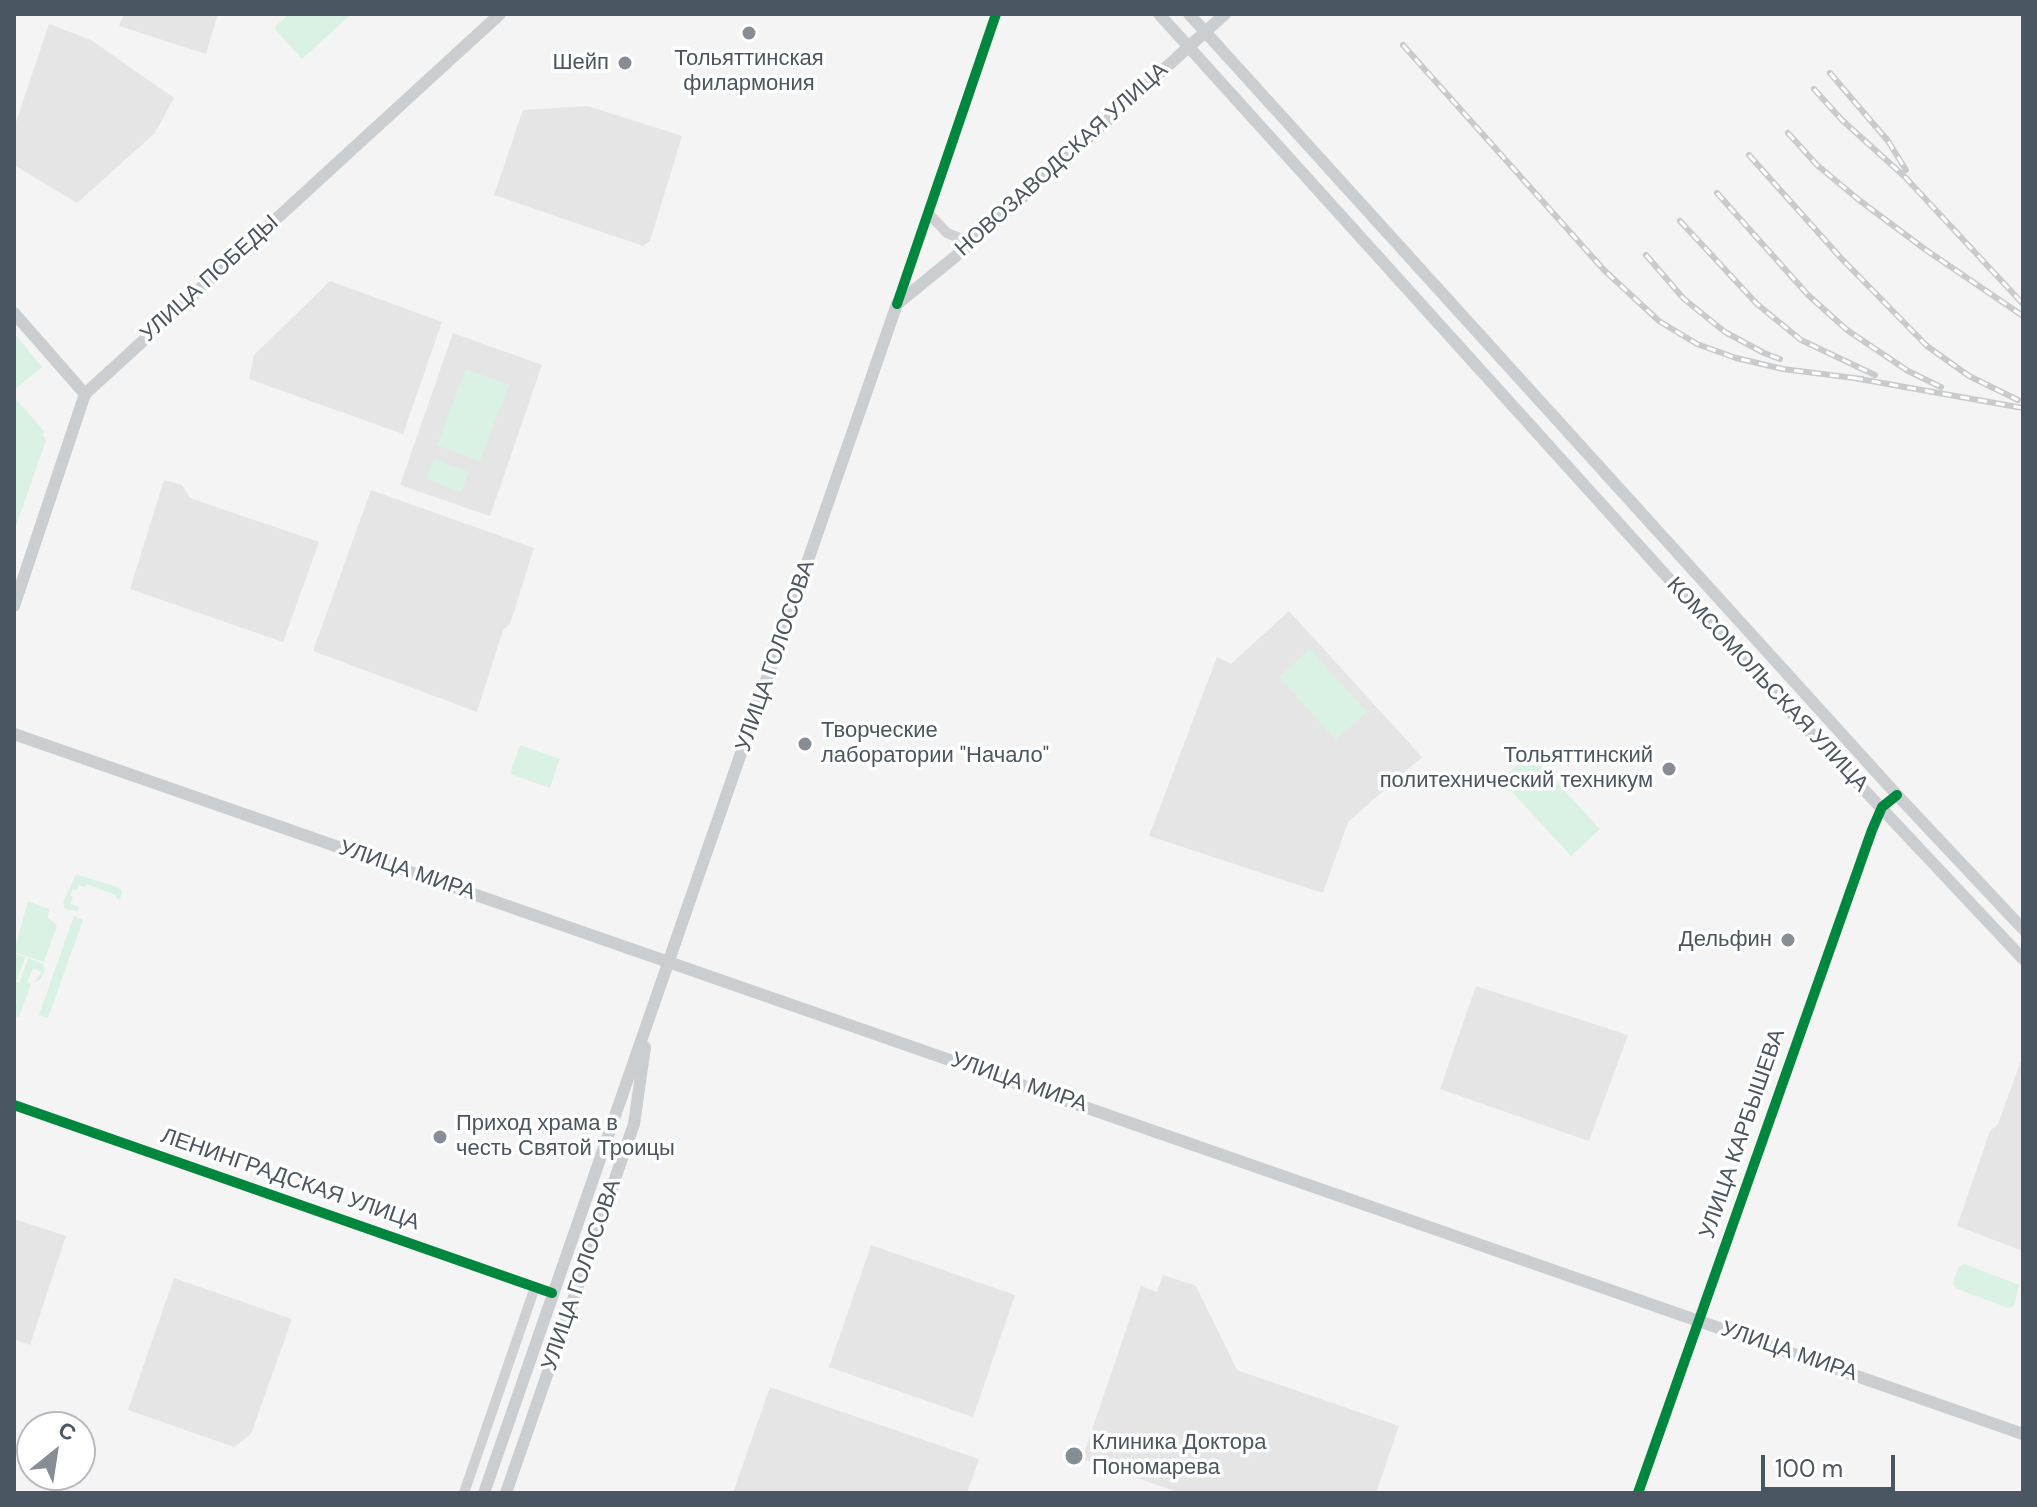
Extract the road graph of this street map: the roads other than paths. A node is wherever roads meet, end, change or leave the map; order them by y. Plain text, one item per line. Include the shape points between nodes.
1 (500, 14) edge
2 (996, 14) edge
3 (1159, 14) edge
4 (1189, 14) edge
5 (1225, 14) edge
6 (1205, 32) junction
7 (1189, 46) junction
8 (929, 214) junction
9 (972, 243) junction
10 (1408, 255) junction
11 (1391, 270) junction
12 (897, 304) junction
13 (14, 313) edge
14 (1533, 392) junction
15 (85, 394) junction
16 (1515, 408) junction
17 (14, 606) edge
18 (14, 734) edge
19 (1897, 795) junction
20 (1882, 807) junction
21 (2023, 929) edge
22 (2023, 959) edge
23 (671, 962) junction
24 (654, 1006) junction
25 (14, 1105) edge
26 (615, 1117) junction
27 (634, 1124) junction
28 (535, 1287) junction
29 (552, 1293) junction
30 (1699, 1321) junction
31 (521, 1386) junction
32 (540, 1395) junction
33 (2023, 1434) edge
34 (464, 1493) edge
35 (484, 1493) edge
36 (506, 1493) edge
37 (1638, 1493) edge

1 - 15 main road, УЛИЦА ПОБЕДЫ
2 - 8 street
3 - 7 main road, КОМСОМОЛЬСКАЯ УЛИЦА
4 - 6 main road, КОМСОМОЛЬСКАЯ УЛИЦА
5 - 6 main road, НОВОЗАВОДСКАЯ УЛИЦА
6 - 7 main road, НОВОЗАВОДСКАЯ УЛИЦА
6 - 10 main road, КОМСОМОЛЬСКАЯ УЛИЦА
7 - 9 main road, НОВОЗАВОДСКАЯ УЛИЦА
7 - 11 main road, КОМСОМОЛЬСКАЯ УЛИЦА
8 - 9 street via 947,233
8 - 12 street
9 - 12 main road, НОВОЗАВОДСКАЯ УЛИЦА
10 - 11 main road
10 - 14 main road, КОМСОМОЛЬСКАЯ УЛИЦА
11 - 16 main road, КОМСОМОЛЬСКАЯ УЛИЦА
12 - 23 main road, УЛИЦА ГОЛОСОВА
13 - 15 main road
14 - 16 main road
14 - 19 main road, КОМСОМОЛЬСКАЯ УЛИЦА
15 - 17 main road, УЛИЦА ПОБЕДЫ
16 - 20 main road, КОМСОМОЛЬСКАЯ УЛИЦА
18 - 23 main road, УЛИЦА МИРА
19 - 20 street
19 - 21 main road, КОМСОМОЛЬСКАЯ УЛИЦА
20 - 22 main road, КОМСОМОЛЬСКАЯ УЛИЦА
20 - 30 street, УЛИЦА КАРБЫШЕВА
23 - 24 main road, УЛИЦА ГОЛОСОВА
23 - 30 main road, УЛИЦА МИРА
24 - 26 main road, УЛИЦА ГОЛОСОВА
24 - 27 main road, УЛИЦА ГОЛОСОВА
25 - 28 street, ЛЕНИНГРАДСКАЯ УЛИЦА
26 - 27 main road via 629,1117
26 - 29 main road, УЛИЦА ГОЛОСОВА
27 - 32 main road, УЛИЦА ГОЛОСОВА
28 - 29 street, ЛЕНИНГРАДСКАЯ УЛИЦА
28 - 34 street
29 - 31 main road, УЛИЦА ГОЛОСОВА
30 - 33 main road, УЛИЦА МИРА
30 - 37 street, УЛИЦА КАРБЫШЕВА
31 - 32 main road via 526,1397
31 - 35 main road, УЛИЦА ГОЛОСОВА
32 - 36 main road, УЛИЦА ГОЛОСОВА

